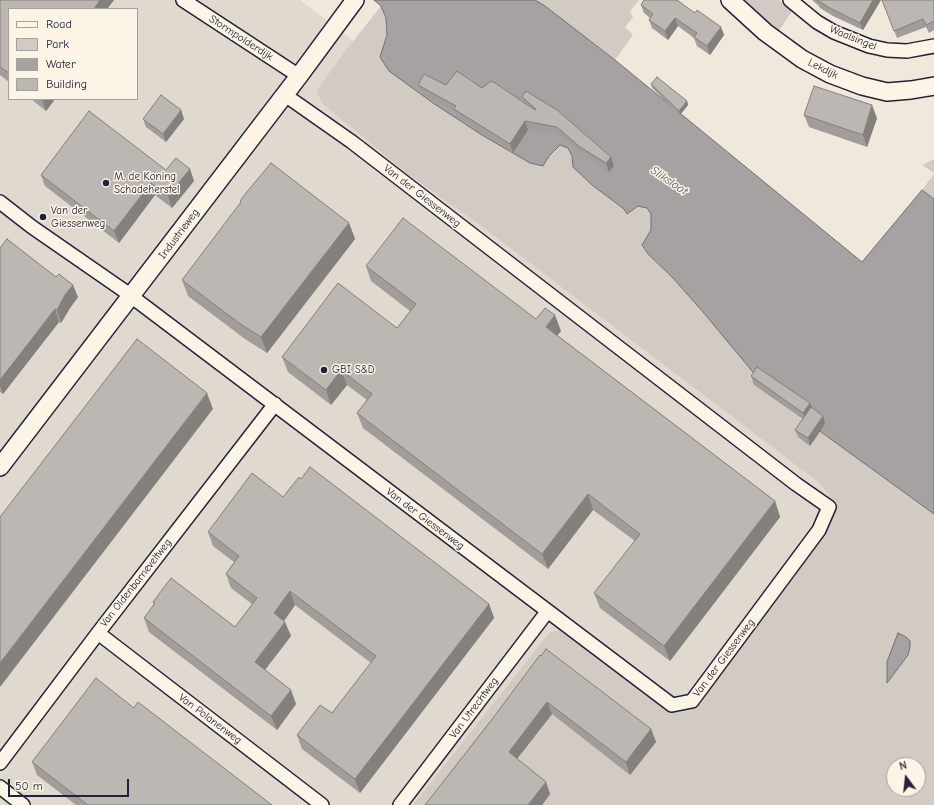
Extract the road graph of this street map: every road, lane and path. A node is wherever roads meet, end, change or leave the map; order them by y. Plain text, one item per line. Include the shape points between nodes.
1 (183, 0) edge
2 (730, 0) edge
3 (790, 0) edge
4 (353, 2) edge
5 (805, 4) edge
6 (934, 46) edge
7 (299, 76) junction
8 (934, 86) edge
9 (285, 95) junction
10 (0, 202) edge
11 (131, 296) junction
12 (275, 404) junction
13 (0, 467) edge
14 (547, 612) junction
15 (98, 633) junction
16 (0, 763) edge
17 (0, 787) edge
18 (23, 805) edge
19 (322, 805) edge
20 (400, 805) edge

1 - 7 street, Stormpolderdijk
2 - 8 street, Lekdijk via 765,32 802,59 830,74 887,92
3 - 5 street, Waalsingel
4 - 7 street, Industrieweg
5 - 6 street, Waalsingel via 817,22 869,46 907,51
7 - 9 street, Industrieweg
9 - 11 street, Industrieweg
9 - 14 street, Van der Giessenweg via 352,142 829,507 819,530 692,701 672,705
10 - 11 street, Van der Giessenweg
11 - 12 street, Van der Giessenweg
11 - 13 street, Industrieweg
12 - 14 street, Van der Giessenweg
12 - 15 street, Van Oldenbarneveltweg
14 - 20 street, Van Utrechtweg
15 - 16 street, Van Oldenbarneveltweg
15 - 19 street, Van Polanenweg
17 - 18 street

